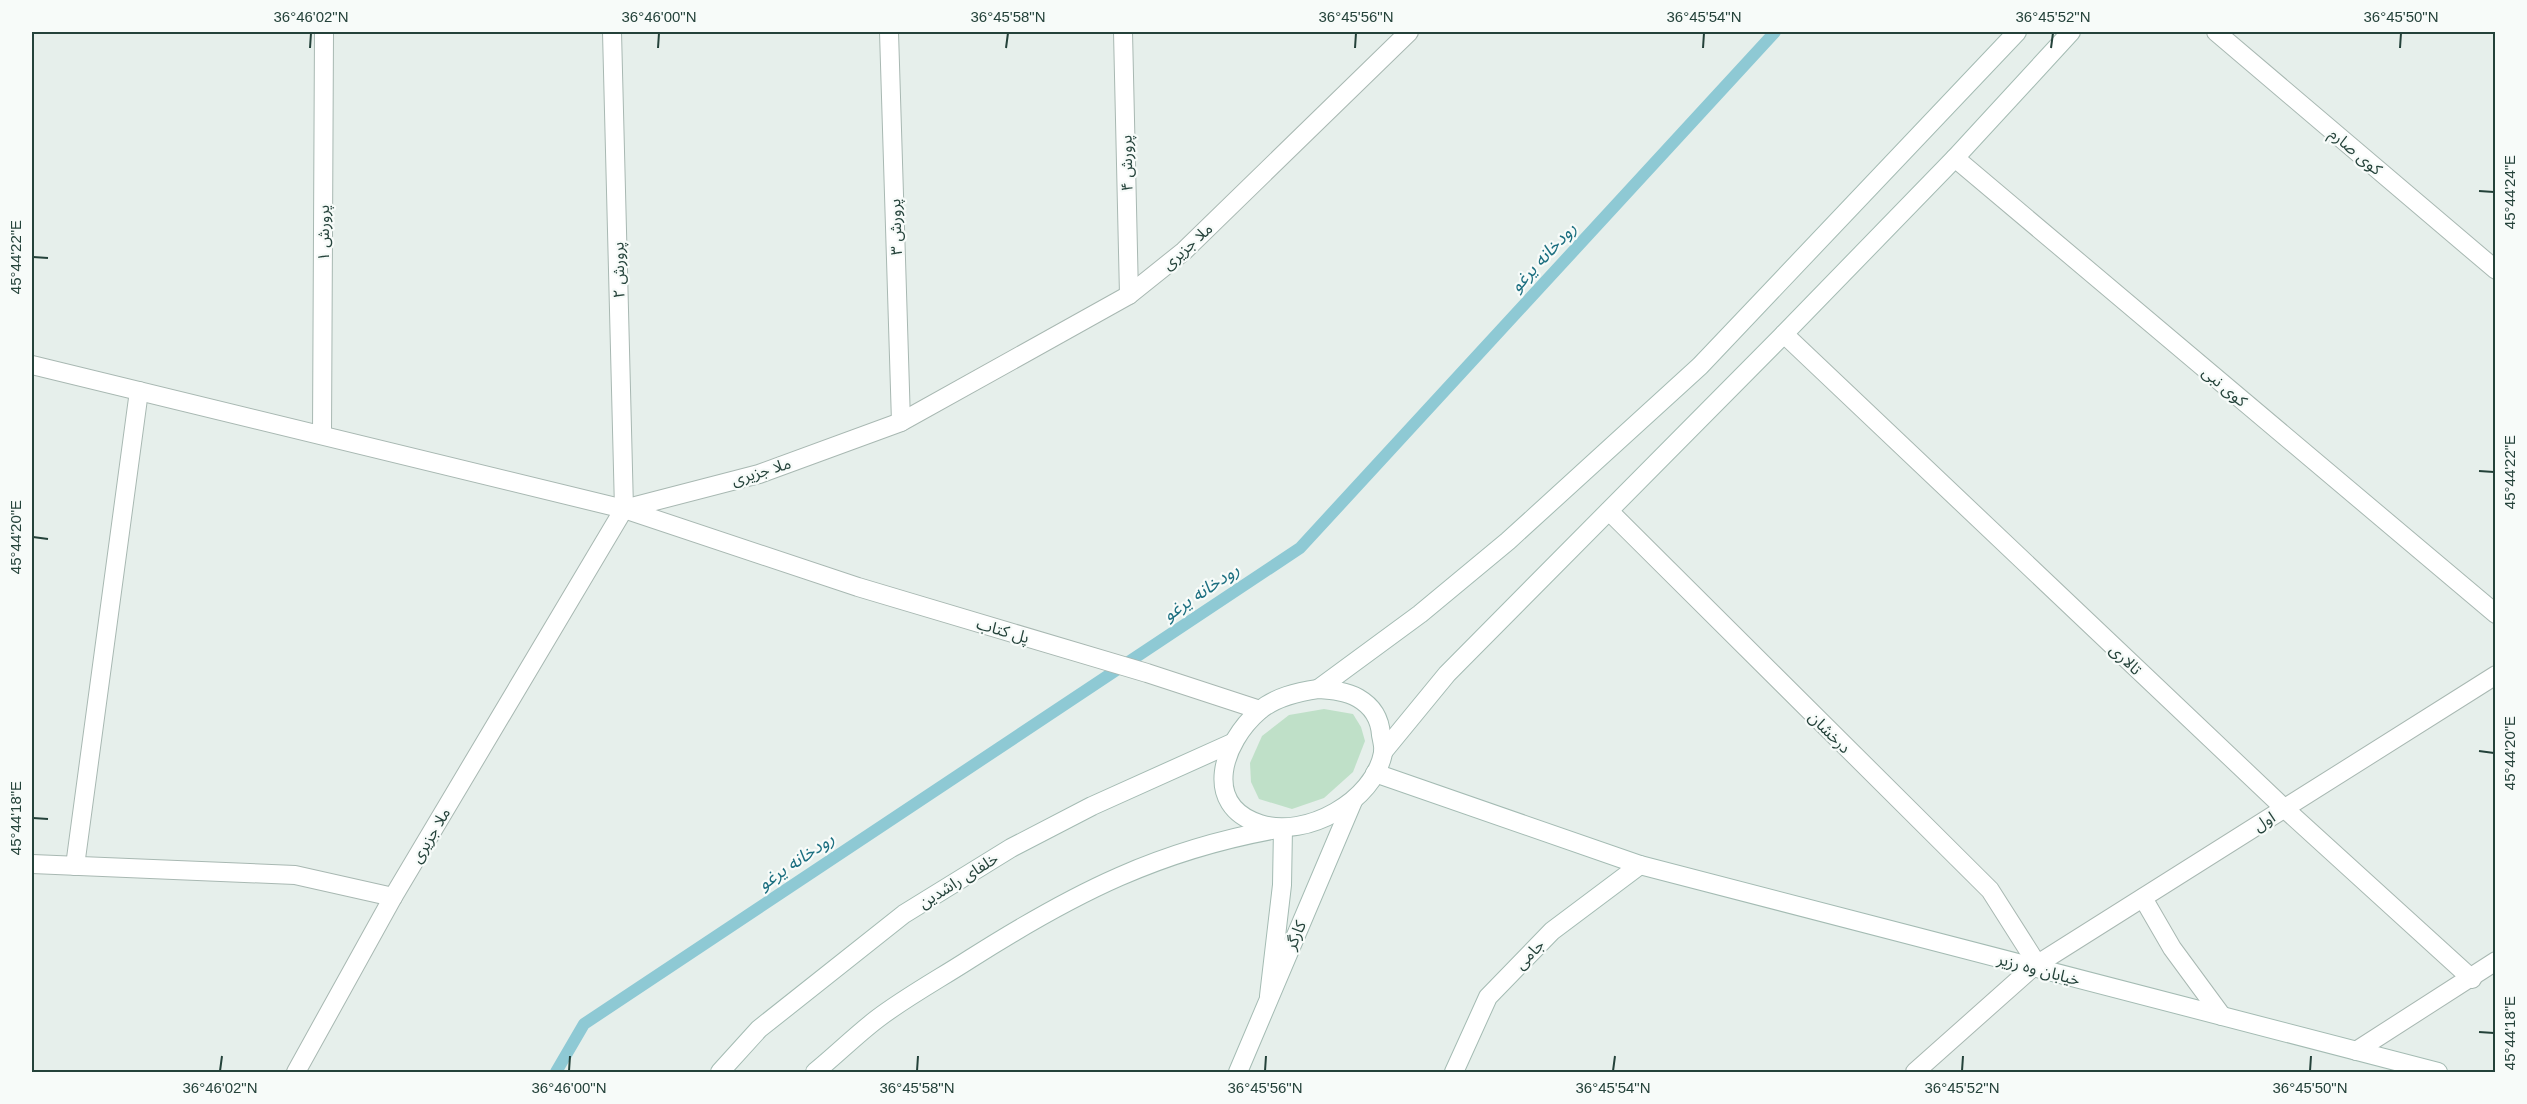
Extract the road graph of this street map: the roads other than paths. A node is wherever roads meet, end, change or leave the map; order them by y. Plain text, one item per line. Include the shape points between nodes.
1 (324, 32) edge
2 (612, 32) edge
3 (889, 32) edge
4 (1123, 32) edge
5 (1409, 32) edge
6 (2017, 32) edge
7 (2071, 32) edge
8 (2216, 32) edge
9 (1955, 158) junction
10 (2496, 270) edge
11 (1129, 295) junction
12 (1784, 334) junction
13 (32, 365) edge
14 (140, 391) junction
15 (901, 422) junction
16 (322, 435) junction
17 (624, 509) junction
18 (1608, 511) junction
19 (2496, 614) edge
20 (2496, 675) edge
21 (1318, 688) junction
22 (1260, 710) junction
23 (1232, 742) junction
24 (1383, 752) junction
25 (1375, 773) junction
26 (1354, 798) junction
27 (2284, 808) junction
28 (1283, 828) junction
29 (32, 864) edge
30 (1640, 865) junction
31 (75, 866) junction
32 (393, 897) junction
33 (2143, 898) junction
34 (2496, 961) edge
35 (2035, 966) junction
36 (2472, 979) junction
37 (1269, 996) junction
38 (2222, 1016) junction
39 (2356, 1051) junction
40 (297, 1072) edge
41 (720, 1072) edge
42 (815, 1072) edge
43 (1238, 1072) edge
44 (1454, 1072) edge
45 (1915, 1072) edge
46 (2438, 1072) edge

1 - 16 street, پرورش ۱
2 - 17 street, پرورش ۲
3 - 15 street, پرورش ۳
4 - 11 street, پرورش ۴
5 - 11 street, ملا جزیری via 1184,251
6 - 21 street via 1700,366 1508,541 1420,614
7 - 9 street
8 - 10 street, کوی صارم
9 - 12 street
9 - 19 street, کوی نبی
11 - 15 street, ملا جزیری
12 - 18 street
12 - 27 street, تالاری
13 - 14 street, پل کتاب
14 - 16 street, پل کتاب
14 - 31 street
15 - 17 street, ملا جزیری via 759,474
16 - 17 street, پل کتاب
17 - 22 street, پل کتاب via 858,587
17 - 32 street, ملا جزیری
18 - 24 street via 1447,674
18 - 35 street, درخشان via 1990,890
20 - 27 street, اول
21 - 22 street via 1280,698
21 - 24 street via 1358,698 1374,711 1381,728
22 - 23 street
23 - 28 street via 1223,772 1224,789 1231,805 1245,817
23 - 41 street, خلفای راشدین via 1011,848 904,914 759,1029
24 - 25 street
25 - 26 street
25 - 30 street, خیابان وه رزیر
26 - 28 street via 1323,819
26 - 37 street, کارگر
27 - 33 street, اول
27 - 36 street, تالاری
28 - 37 street via 1282,885
28 - 42 street via 1184,850 1080,892 878,1018
29 - 31 street
30 - 35 street, خیابان وه رزیر
30 - 44 street, جامی via 1552,931 1488,998
31 - 32 street via 295,875
32 - 40 street, ملا جزیری
33 - 35 street, اول
33 - 38 street via 2172,948
34 - 36 street
35 - 38 street, خیابان وه رزیر
35 - 45 street, اول
36 - 39 street
37 - 43 street, کارگر
38 - 39 street, خیابان وه رزیر
39 - 46 street, خیابان وه رزیر

